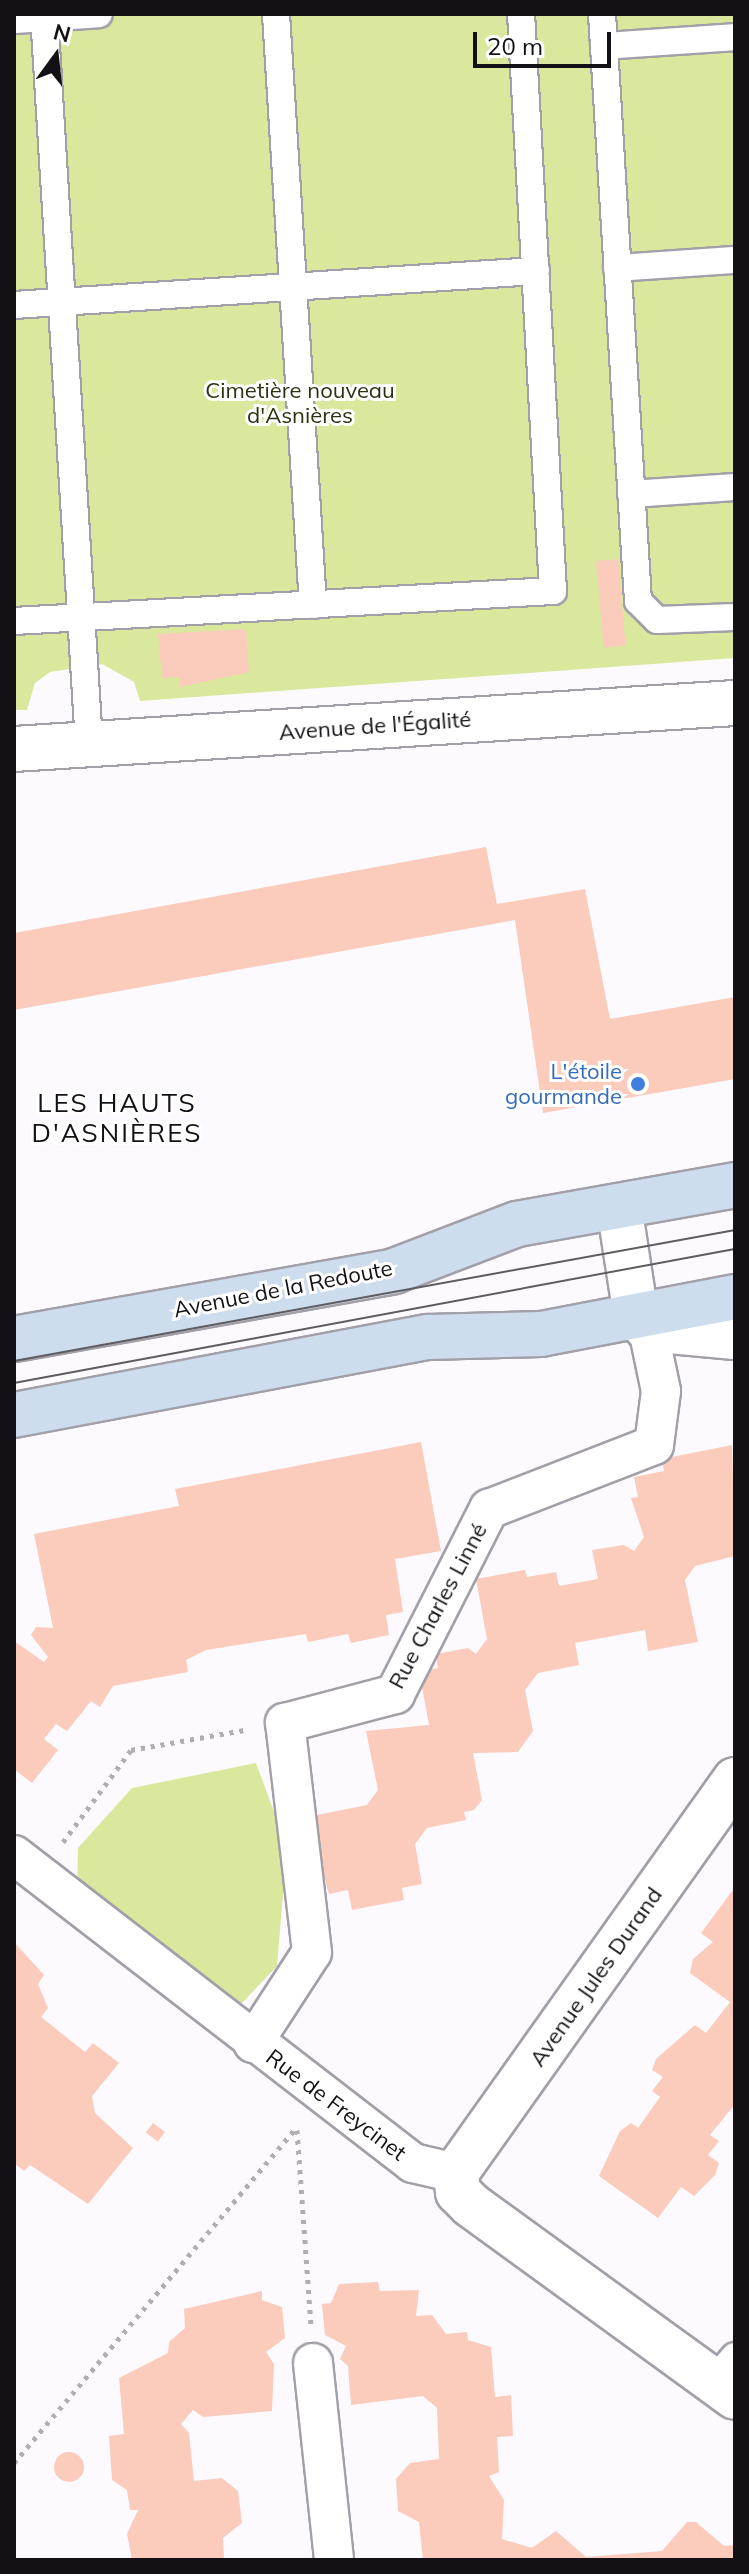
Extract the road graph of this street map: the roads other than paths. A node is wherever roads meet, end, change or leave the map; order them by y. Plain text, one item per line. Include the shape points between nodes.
1 (99, 14) edge
2 (276, 14) edge
3 (521, 14) edge
4 (602, 14) edge
5 (44, 16) edge
6 (14, 20) edge
7 (735, 37) edge
8 (604, 46) junction
9 (735, 260) edge
10 (617, 268) junction
11 (536, 271) junction
12 (293, 287) junction
13 (62, 302) junction
14 (14, 305) edge
15 (735, 487) edge
16 (631, 494) junction
17 (313, 605) junction
18 (81, 617) junction
19 (735, 617) edge
20 (14, 621) edge
21 (735, 703) edge
22 (89, 744) junction
23 (14, 749) edge
24 (735, 1185) edge
25 (619, 1206) junction
26 (735, 1297) edge
27 (642, 1322) junction
28 (735, 1337) edge
29 (14, 1339) edge
30 (14, 1415) edge
31 (735, 1780) edge
32 (26, 1865) edge
33 (253, 2043) junction
34 (456, 2173) junction
35 (313, 2363) road end
36 (728, 2378) edge
37 (334, 2560) edge

1 - 5 lane
2 - 12 lane
3 - 11 lane
4 - 8 lane
5 - 6 lane
5 - 13 lane
7 - 8 lane
8 - 10 lane
9 - 10 lane
10 - 16 lane
11 - 12 lane
11 - 17 lane via 553,591
12 - 13 lane
12 - 17 lane
13 - 14 lane
13 - 18 lane
15 - 16 lane
16 - 19 lane via 640,609 669,622
17 - 18 lane
18 - 20 lane
18 - 22 lane
21 - 22 street, Avenue de l'Égalité
22 - 23 street, Avenue de l'Égalité
24 - 25 main road, Avenue de la Redoute
25 - 27 street
25 - 29 main road, Avenue de la Redoute via 517,1224 394,1271
26 - 27 main road
27 - 28 street
27 - 30 main road via 541,1334 428,1337
27 - 33 street, Rue Charles Linné via 661,1391 654,1445 489,1509 395,1694 285,1723 312,1952
31 - 34 street, Avenue Jules Durand
32 - 33 street, Rue de Freycinet
33 - 34 street, Rue de Freycinet via 413,2163
34 - 36 street via 458,2192 471,2205
35 - 37 street

